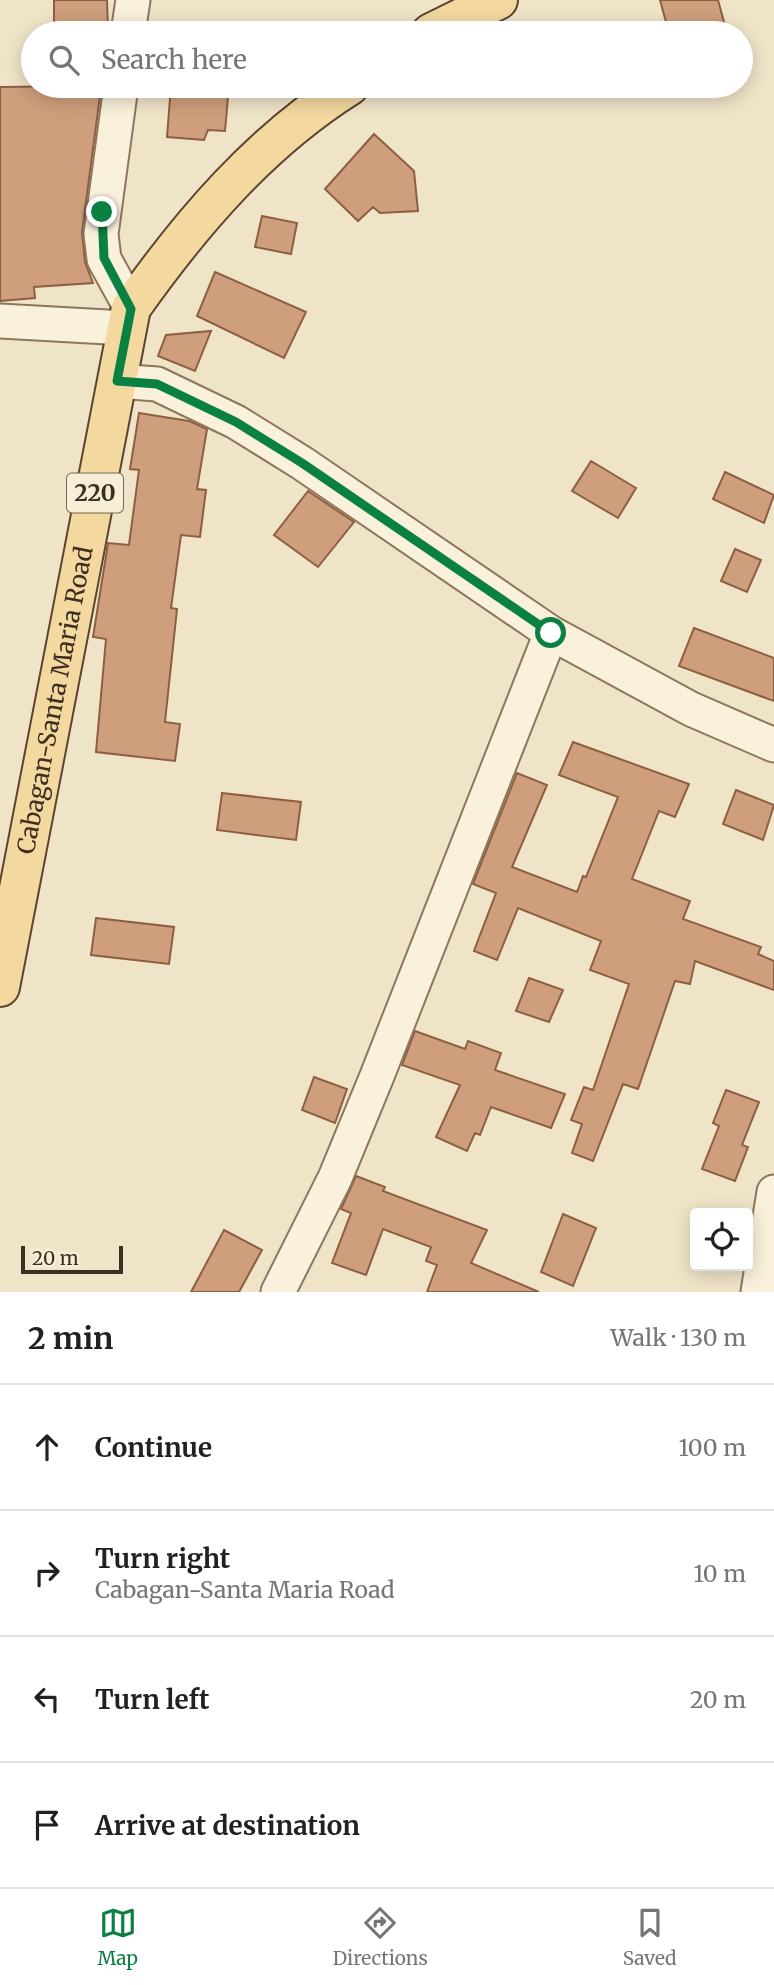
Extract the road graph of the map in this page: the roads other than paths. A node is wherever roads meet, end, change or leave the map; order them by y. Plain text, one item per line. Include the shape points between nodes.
1 (133, 0) edge
2 (498, 0) edge
3 (130, 21) edge
4 (455, 21) edge
5 (119, 98) edge
6 (333, 98) edge
7 (128, 318) junction
8 (0, 321) edge
9 (117, 381) junction
10 (551, 633) junction
11 (774, 745) edge
12 (8, 906) edge
13 (0, 987) edge
14 (774, 1192) edge
15 (278, 1292) edge
16 (758, 1292) edge

1 - 3 street
2 - 4 main road
5 - 7 street via 101,233 104,258
6 - 7 main road, Cabagan-Santa Maria Road / 220 via 249,163 168,256
7 - 8 street
7 - 9 main road, Cabagan-Santa Maria Road / 220
9 - 10 street via 157,384 236,422
9 - 12 main road, Cabagan-Santa Maria Road / 220
10 - 11 street via 691,709
10 - 15 street via 335,1178
12 - 13 main road, Cabagan-Santa Maria Road / 220
14 - 16 street

